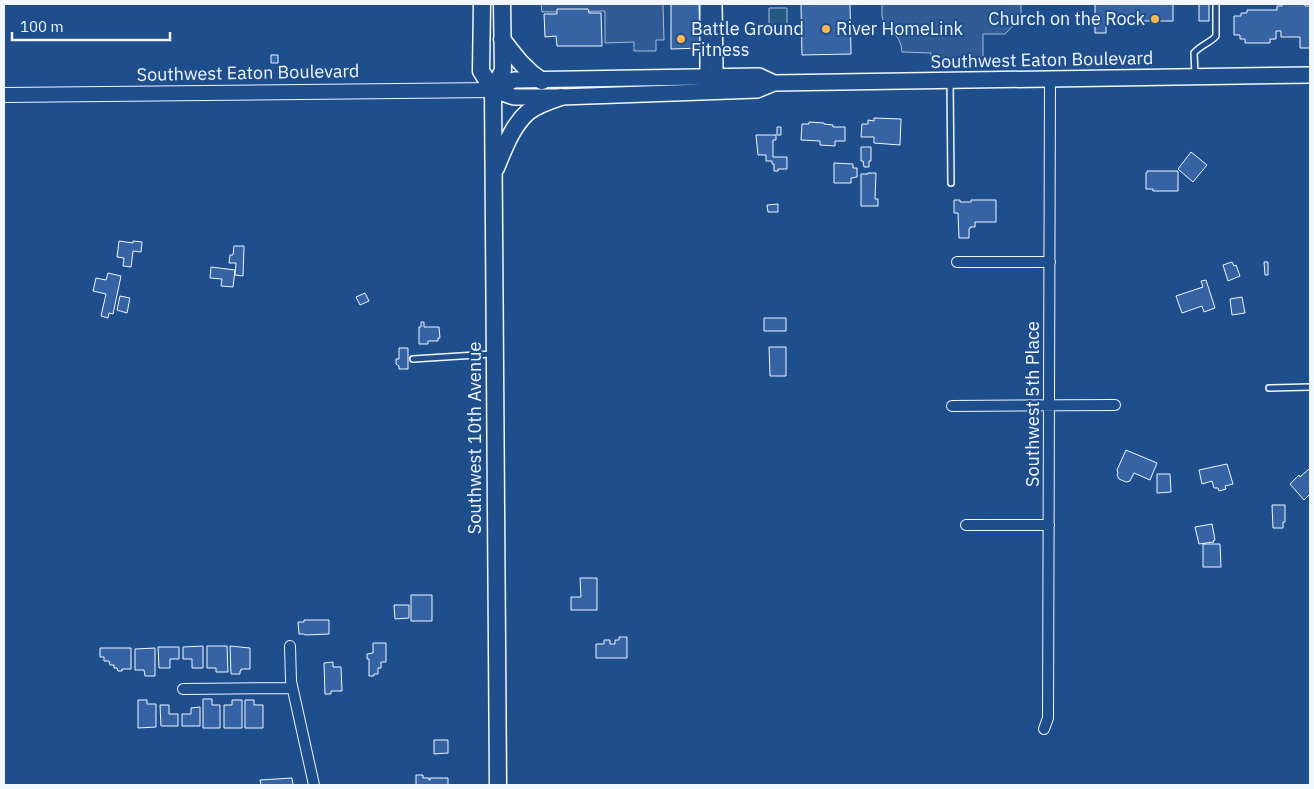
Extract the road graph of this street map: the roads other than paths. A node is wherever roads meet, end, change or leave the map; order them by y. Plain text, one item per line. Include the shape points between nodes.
1 (482, 4) edge
2 (502, 4) edge
3 (706, 4) edge
4 (716, 4) edge
5 (1216, 4) edge
6 (502, 39) junction
7 (1310, 75) edge
8 (712, 77) junction
9 (1195, 77) junction
10 (1050, 79) junction
11 (950, 80) junction
12 (542, 81) junction
13 (774, 84) junction
14 (493, 90) junction
15 (665, 93) junction
16 (4, 95) edge
17 (560, 97) junction
18 (494, 172) junction
19 (951, 183) dead end
20 (958, 262) dead end
21 (1050, 262) junction
22 (495, 354) junction
23 (414, 359) dead end
24 (1310, 387) edge
25 (1269, 388) dead end
26 (1115, 405) dead end
27 (952, 406) dead end
28 (1050, 406) junction
29 (966, 525) dead end
30 (1048, 525) junction
31 (290, 646) dead end
32 (292, 688) junction
33 (183, 689) dead end
34 (1044, 729) dead end
35 (314, 785) edge
36 (498, 785) edge

1 - 14 highway, Southwest 10th Avenue via 481,71
2 - 6 highway, Southwest 10th Avenue
3 - 8 street via 706,68
4 - 8 street
5 - 9 lane via 1216,36 1194,52
6 - 12 highway via 517,60
6 - 14 highway, Southwest 10th Avenue via 503,70
7 - 9 main road, Southwest Eaton Boulevard
8 - 12 main road, Southwest Eaton Boulevard
8 - 13 main road, Southwest Eaton Boulevard via 759,76
8 - 15 main road via 710,84 685,85
9 - 10 main road, Southwest Eaton Boulevard
10 - 11 main road, Southwest Eaton Boulevard
10 - 21 street, Southwest 5th Place
11 - 13 main road, Southwest Eaton Boulevard
11 - 19 lane
12 - 14 main road, Southwest Eaton Boulevard via 514,80
13 - 15 main road, Southwest Eaton Boulevard via 757,90
14 - 16 main road, Southwest Eaton Boulevard
14 - 17 main road, Southwest Eaton Boulevard via 514,96
14 - 18 highway, Southwest 10th Avenue
15 - 17 main road, Southwest Eaton Boulevard
17 - 18 highway via 526,114 513,131
18 - 22 highway, Southwest 10th Avenue
20 - 21 street
21 - 28 street, Southwest 5th Place
22 - 23 lane
22 - 36 highway, Southwest 10th Avenue
24 - 25 lane
26 - 28 street
27 - 28 street
28 - 30 street, Southwest 5th Place
29 - 30 street
30 - 34 street, Southwest 5th Place via 1048,718
31 - 32 street
32 - 33 street
32 - 35 street

